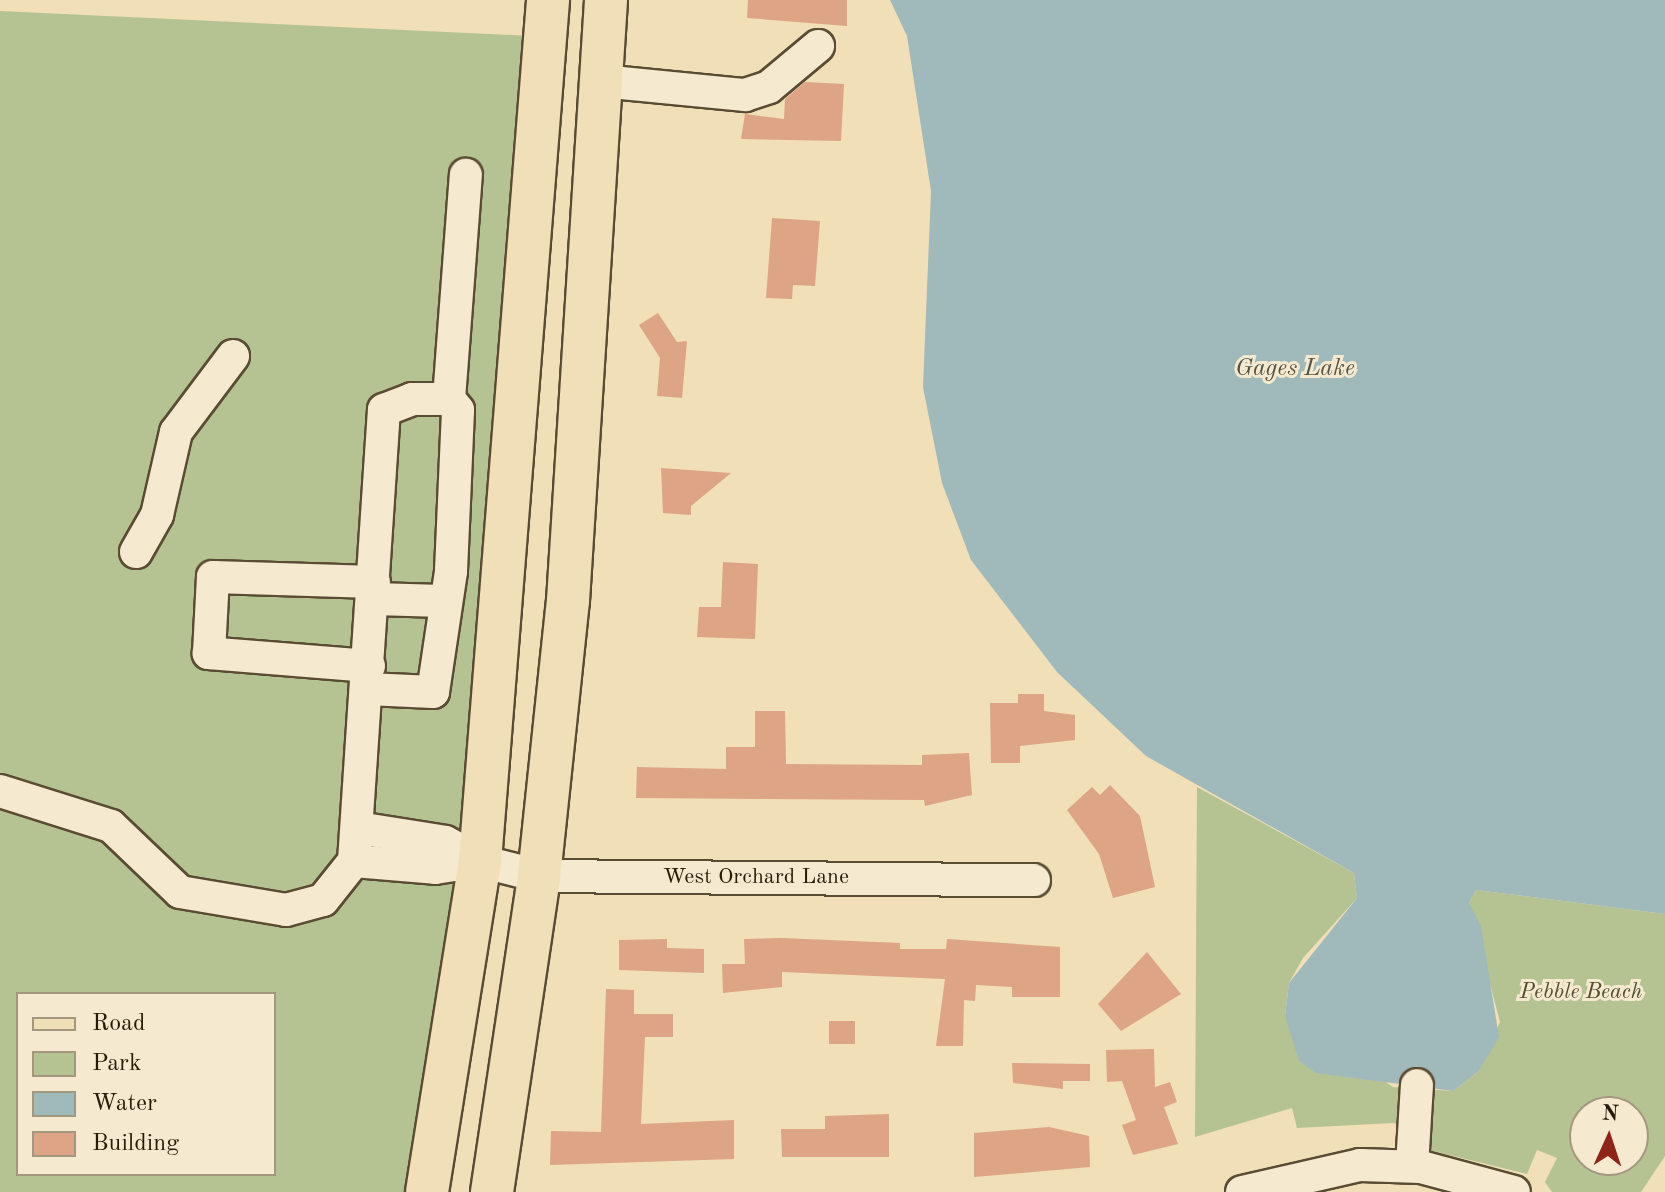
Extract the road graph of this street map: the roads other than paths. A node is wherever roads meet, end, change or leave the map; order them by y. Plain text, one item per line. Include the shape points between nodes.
1 (548, 0) edge
2 (606, 0) edge
3 (818, 46) dead end
4 (601, 81) junction
5 (466, 175) dead end
6 (233, 356) dead end
7 (449, 399) junction
8 (136, 552) dead end
9 (373, 591) junction
10 (444, 601) junction
11 (368, 678) junction
12 (4, 802) edge
13 (358, 828) junction
14 (354, 861) junction
15 (480, 861) junction
16 (539, 876) junction
17 (1034, 880) dead end
18 (1417, 1085) dead end
19 (1418, 1175) edge
20 (427, 1192) edge
21 (492, 1192) edge
22 (1242, 1192) edge
23 (1514, 1192) edge

1 - 15 main road
2 - 4 main road
3 - 4 street via 769,87 745,95
4 - 16 main road via 568,601
5 - 7 street
6 - 8 street via 176,432 157,515
7 - 9 street via 412,399 384,410
7 - 10 street via 458,410
9 - 10 street
9 - 11 street
9 - 11 street via 213,577 212,593 209,653
10 - 11 street via 433,692
11 - 13 street
12 - 14 street via 111,826 180,892 286,910 323,900
13 - 14 street
13 - 15 street via 445,842
14 - 15 street via 435,868
15 - 16 street, West Orchard Lane
15 - 20 main road
16 - 17 street, West Orchard Lane
16 - 21 main road
18 - 19 street
19 - 22 street via 1292,1175
19 - 23 street

